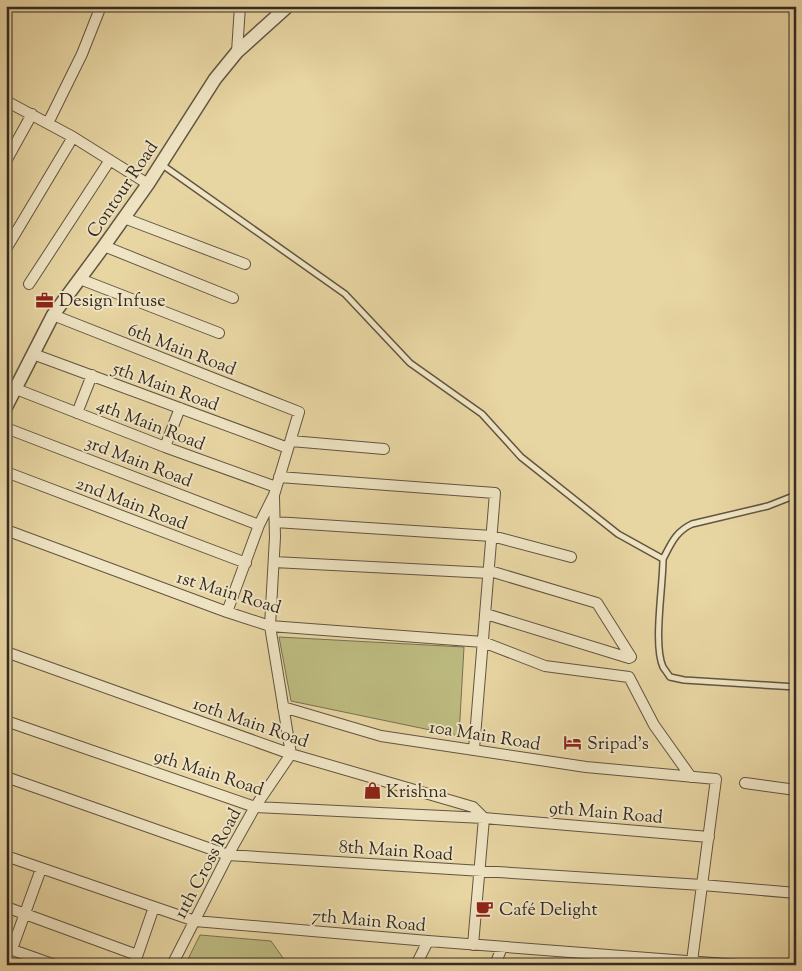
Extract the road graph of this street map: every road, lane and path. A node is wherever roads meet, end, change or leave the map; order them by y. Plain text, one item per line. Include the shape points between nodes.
1 (101, 6) edge
2 (240, 6) edge
3 (288, 6) edge
4 (237, 52) junction
5 (6, 101) edge
6 (32, 114) junction
7 (48, 123) junction
8 (73, 137) junction
9 (110, 160) junction
10 (6, 161) edge
11 (161, 164) junction
12 (148, 184) junction
13 (124, 218) junction
14 (104, 246) junction
15 (6, 249) edge
16 (245, 264) dead end
17 (80, 279) junction
18 (29, 284) dead end
19 (233, 298) dead end
20 (52, 315) junction
21 (219, 333) dead end
22 (33, 354) junction
23 (92, 375) junction
24 (16, 389) junction
25 (6, 407) edge
26 (180, 408) junction
27 (77, 413) junction
28 (6, 428) edge
29 (289, 444) junction
30 (165, 447) junction
31 (384, 449) dead end
32 (6, 472) edge
33 (276, 487) junction
34 (796, 495) edge
35 (275, 522) junction
36 (258, 529) junction
37 (6, 530) edge
38 (492, 536) junction
39 (275, 537) junction
40 (571, 557) dead end
41 (663, 559) junction
42 (274, 562) junction
43 (246, 563) junction
44 (489, 572) junction
45 (227, 612) junction
46 (486, 614) junction
47 (270, 626) junction
48 (483, 642) junction
49 (6, 652) edge
50 (796, 687) edge
51 (284, 707) junction
52 (6, 721) edge
53 (474, 749) junction
54 (291, 754) junction
55 (6, 777) edge
56 (691, 777) junction
57 (745, 783) dead end
58 (796, 790) edge
59 (255, 807) junction
60 (484, 818) junction
61 (709, 837) junction
62 (228, 855) junction
63 (6, 856) edge
64 (41, 869) junction
65 (479, 871) junction
66 (702, 885) junction
67 (796, 893) edge
68 (6, 906) edge
69 (154, 907) junction
70 (25, 914) junction
71 (195, 921) junction
72 (428, 941) junction
73 (473, 945) junction
74 (502, 947) junction
75 (9, 948) edge
76 (135, 960) edge
77 (692, 961) junction
78 (679, 962) edge
79 (54, 965) edge
80 (172, 965) edge
81 (416, 965) edge
82 (495, 965) edge
83 (739, 965) edge

1 - 7 street
2 - 4 street
3 - 4 street, Contour Road
4 - 11 street, Contour Road via 215,78
5 - 6 street
6 - 7 street
6 - 10 street
7 - 8 street
8 - 9 street
8 - 15 street
9 - 12 street
9 - 18 street
11 - 12 street, Contour Road
11 - 41 lane via 345,294 410,363 482,414 521,457 618,534
12 - 13 street, Contour Road
13 - 14 street, Contour Road
13 - 16 street
14 - 17 street, Contour Road
14 - 19 street
17 - 20 street, Contour Road
17 - 21 street
20 - 22 street, Contour Road
20 - 29 street, 6th Main Road via 299,412
22 - 23 street, 5th Main Road
22 - 24 street, Contour Road
23 - 26 street, 5th Main Road
23 - 27 street
24 - 25 street, Contour Road
24 - 27 street, 4th Main Road
26 - 29 street, 5th Main Road
26 - 30 street
27 - 30 street, 4th Main Road
28 - 36 street, 3rd Main Road
29 - 31 street, 5th Main Road
29 - 33 street
30 - 33 street, 4th Main Road
32 - 43 street, 2nd Main Road
33 - 35 street
33 - 36 street
33 - 38 street, 4th Main Road via 495,493
34 - 41 lane via 768,506 692,524 682,529
35 - 38 street
35 - 39 street
36 - 39 street, 3rd Main Road
36 - 43 street
37 - 45 street, 1st Main Road
38 - 40 street
38 - 44 street
39 - 42 street
41 - 50 lane via 659,652 670,677
42 - 44 street
42 - 47 street
43 - 45 street
44 - 46 street
44 - 46 street via 597,602 631,657
45 - 47 street, 1st Main Road
46 - 48 street
47 - 48 street, 1st Main Road
47 - 51 street
48 - 53 street
48 - 56 street, 1st Main Road via 545,666 629,678 654,725
49 - 54 street, 10th Main Road
51 - 53 street, 10a Main Road via 380,736
51 - 54 street
52 - 59 street, 9th Main Road
53 - 56 street, 10a Main Road via 586,767
54 - 59 street, 11th Cross Road
54 - 60 street, 10th Main Road via 473,807
55 - 62 street, 8th Main Road
56 - 61 street, 10a Main Road via 716,779
57 - 58 street
59 - 60 street, 9th Main Road
59 - 62 street, 11th Cross Road
60 - 61 street, 9th Main Road
60 - 65 street
61 - 66 street
62 - 65 street, 8th Main Road
62 - 71 street, 11th Cross Road
63 - 64 street, 7th Main Road
64 - 69 street, 7th Main Road
64 - 70 street
65 - 66 street, 8th Main Road
65 - 73 street
66 - 67 street, 8th Main Road
66 - 77 street
68 - 70 street
69 - 71 street, 7th Main Road
69 - 76 street
70 - 75 street
70 - 76 street
71 - 72 street, 7th Main Road
71 - 80 street, 11th Cross Road
72 - 73 street, 7th Main Road
72 - 81 street
73 - 74 street, 7th Main Road
74 - 78 street, 7th Main Road
74 - 82 street
75 - 79 street
77 - 78 street, 7th Main Road
77 - 83 street, 7th Main Road

